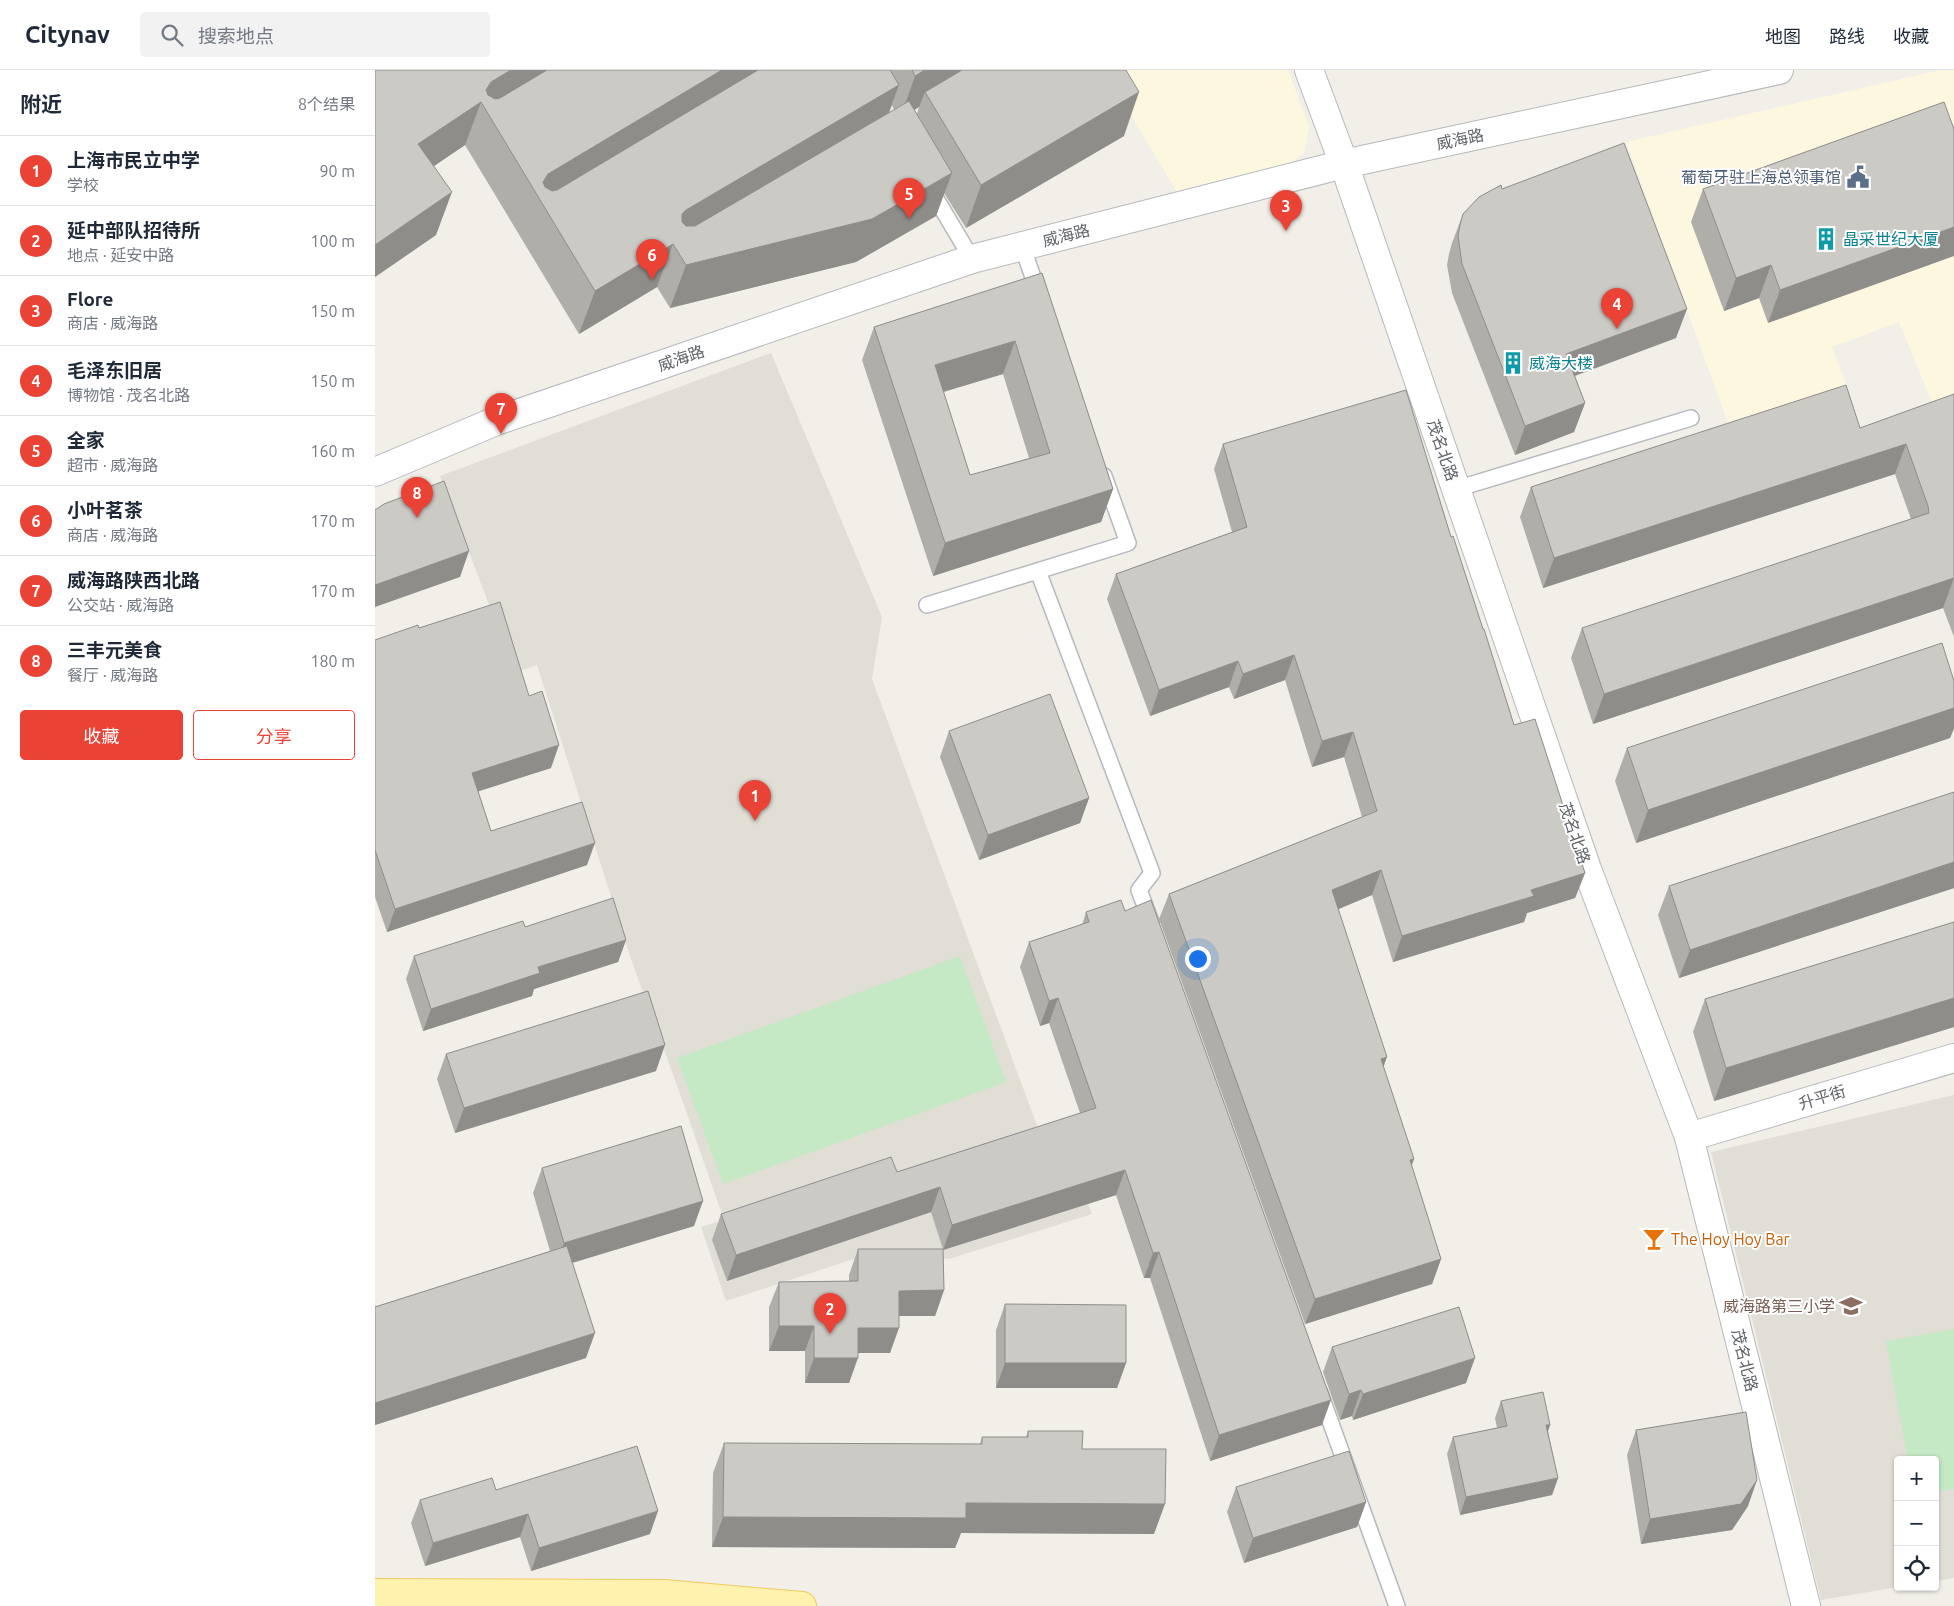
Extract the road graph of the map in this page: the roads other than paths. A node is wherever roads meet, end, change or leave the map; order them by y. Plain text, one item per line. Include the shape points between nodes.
1 (1309, 70) edge
2 (1779, 70) edge
3 (1344, 164) junction
4 (920, 171) edge
5 (1022, 246) junction
6 (972, 259) junction
7 (1045, 311) edge
8 (1691, 418) dead end
9 (1098, 460) edge
10 (375, 472) edge
11 (1456, 489) junction
12 (1038, 570) junction
13 (927, 605) dead end
14 (1156, 936) edge
15 (1954, 1058) edge
16 (1689, 1137) junction
17 (1317, 1383) edge
18 (375, 1593) edge
19 (801, 1606) edge
20 (1397, 1606) edge
21 (1806, 1606) edge

1 - 3 street, 茂名北路
2 - 3 street, 威海路
3 - 5 street, 威海路
3 - 11 street, 茂名北路
4 - 6 lane
5 - 6 street, 威海路
5 - 7 lane
6 - 10 street, 威海路 via 496,420
8 - 11 lane
9 - 12 lane via 1128,543
11 - 16 street, 茂名北路 via 1587,869
12 - 13 lane
12 - 14 lane via 1152,873 1139,890
15 - 16 street, 升平街
16 - 21 street, 茂名北路
17 - 20 lane
18 - 19 main road via 665,1594

